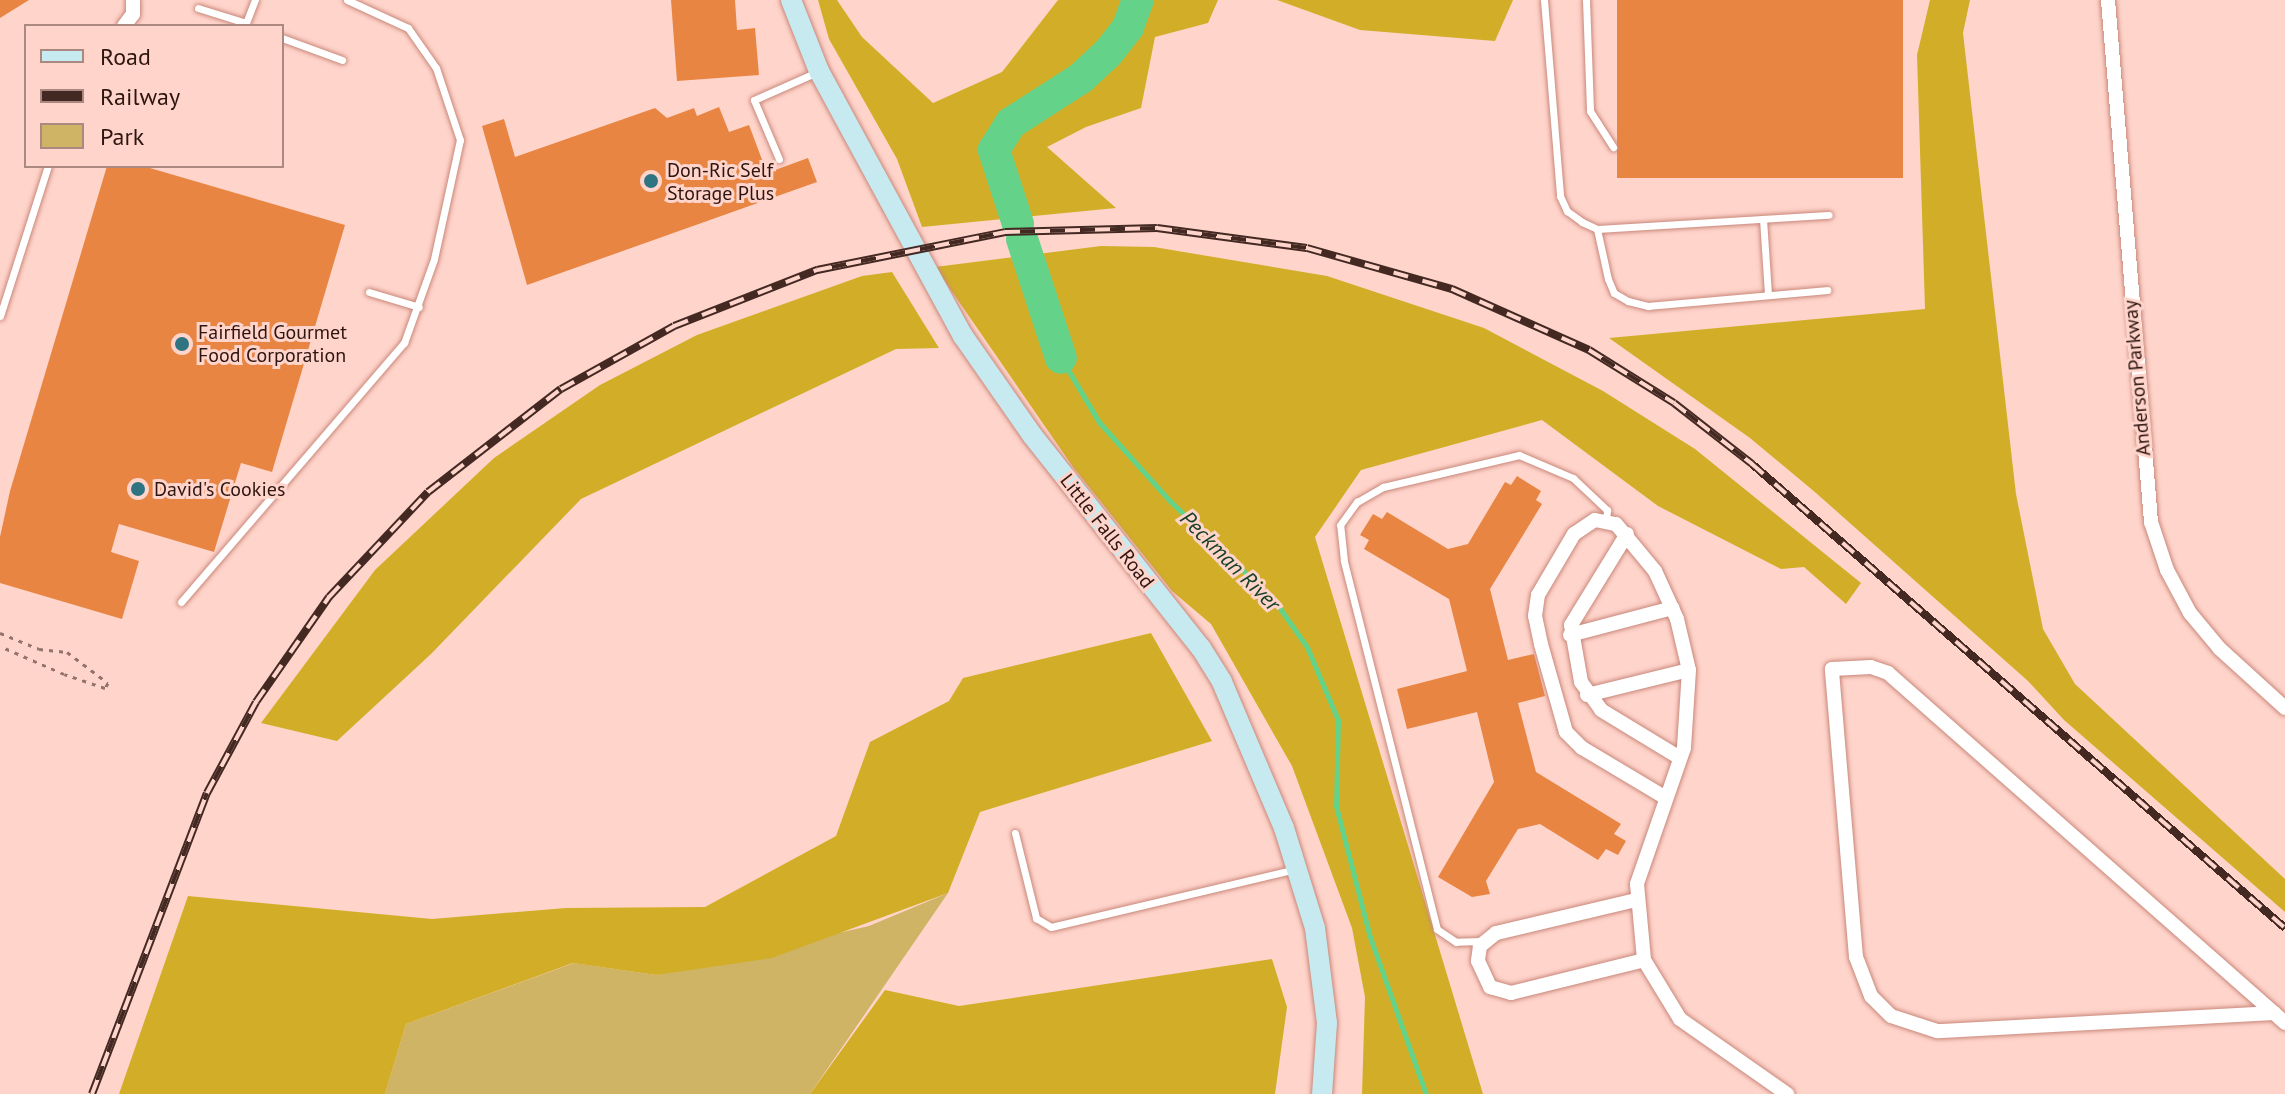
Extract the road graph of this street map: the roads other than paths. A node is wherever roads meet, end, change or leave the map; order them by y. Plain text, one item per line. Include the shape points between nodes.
1 (133, 0) edge
2 (255, 0) edge
3 (347, 0) edge
4 (791, 0) edge
5 (1544, 0) edge
6 (1586, 0) edge
7 (2108, 0) edge
8 (198, 8) dead end
9 (126, 24) edge
10 (250, 24) edge
11 (284, 39) edge
12 (342, 60) dead end
13 (819, 71) junction
14 (1613, 147) dead end
15 (779, 159) dead end
16 (47, 168) edge
17 (1829, 215) dead end
18 (1763, 219) junction
19 (1597, 229) junction
20 (1827, 290) dead end
21 (369, 292) dead end
22 (1768, 295) junction
23 (419, 307) junction
24 (0, 316) edge
25 (1606, 521) junction
26 (1627, 534) junction
27 (181, 602) dead end
28 (1673, 608) junction
29 (1570, 635) junction
30 (1689, 670) junction
31 (1587, 695) junction
32 (2285, 708) edge
33 (1680, 758) junction
34 (1666, 798) junction
35 (1015, 833) dead end
36 (1299, 868) junction
37 (1636, 900) junction
38 (1484, 941) junction
39 (1644, 960) junction
40 (2280, 1018) edge
41 (1322, 1094) edge
42 (1787, 1094) edge

1 - 9 street via 133,14
2 - 10 lane
3 - 23 lane via 408,28 436,68 460,140
4 - 13 street, Little Falls Road
5 - 19 lane via 1560,196 1567,211
6 - 14 lane via 1590,111
7 - 32 street, Anderson Parkway via 2151,522 2167,570 2190,613 2220,649
8 - 10 lane
11 - 12 lane
13 - 15 lane via 754,100
13 - 36 street, Little Falls Road via 963,336 1032,435 1201,648 1222,682
16 - 24 lane
17 - 18 lane
18 - 19 lane
18 - 22 lane
19 - 22 lane via 1614,293 1628,301 1648,306
20 - 22 lane
21 - 23 lane
23 - 27 lane via 404,343
25 - 26 street
25 - 34 street via 1595,520 1574,534 1538,595 1535,616 1541,644 1566,732 1582,748
25 - 38 lane via 1607,510 1573,478 1552,464 1519,455 1383,487 1357,502 1340,525 1344,561 1437,929 1456,942
26 - 28 street via 1655,571
26 - 29 street via 1579,607
28 - 29 street
28 - 30 street
29 - 31 street
30 - 31 street
30 - 33 street via 1688,723
31 - 33 street via 1601,710
33 - 34 street
34 - 37 street via 1641,862
35 - 36 lane via 1036,918 1051,927
36 - 41 street, Little Falls Road via 1323,973 1327,1023
37 - 38 street via 1511,928
37 - 39 street
38 - 39 street via 1478,961 1484,978 1503,993
39 - 42 street via 1680,1019
40 - 40 street via 1888,673 1871,667 1832,669 1856,957 1871,996 1891,1016 1937,1031

